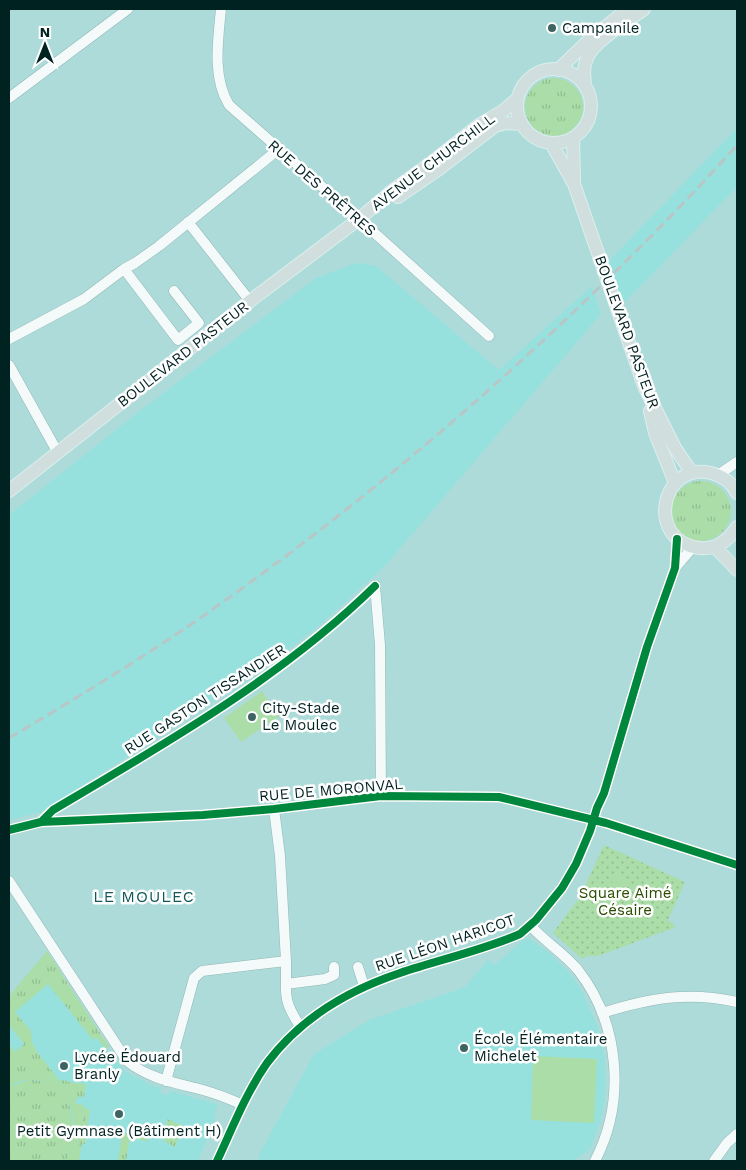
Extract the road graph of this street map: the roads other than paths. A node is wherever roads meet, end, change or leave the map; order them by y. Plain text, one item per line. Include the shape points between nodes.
1 (128, 9) edge
2 (221, 9) edge
3 (628, 9) edge
4 (644, 9) edge
5 (558, 70) junction
6 (585, 85) junction
7 (9, 98) edge
8 (518, 98) junction
9 (522, 124) junction
10 (573, 138) junction
11 (551, 143) junction
12 (278, 149) junction
13 (574, 184) junction
14 (359, 219) junction
15 (188, 222) junction
16 (124, 269) junction
17 (174, 291) dead end
18 (250, 301) junction
19 (489, 336) dead end
20 (9, 339) edge
21 (9, 364) edge
22 (644, 386) junction
23 (58, 453) junction
24 (737, 462) edge
25 (692, 473) junction
26 (718, 475) junction
27 (675, 483) junction
28 (737, 488) edge
29 (9, 491) edge
30 (736, 535) edge
31 (677, 539) junction
32 (715, 547) junction
33 (693, 548) junction
34 (675, 568) junction
35 (737, 570) edge
36 (375, 586) dead end
37 (381, 796) junction
38 (274, 809) junction
39 (594, 820) junction
40 (9, 830) edge
41 (737, 865) edge
42 (9, 881) edge
43 (531, 926) junction
44 (286, 961) junction
45 (334, 967) dead end
46 (358, 967) dead end
47 (286, 984) junction
48 (364, 986) junction
49 (737, 1002) edge
50 (602, 1013) junction
51 (301, 1028) junction
52 (166, 1081) junction
53 (243, 1105) junction
54 (737, 1134) edge
55 (217, 1161) edge
56 (595, 1161) edge
57 (714, 1161) edge

1 - 7 street
2 - 12 street, RUE DES PRÊTRES via 219,72 224,95 236,113
3 - 5 main road via 586,42
4 - 6 main road via 590,52 585,64
5 - 6 main road via 573,75
5 - 8 main road via 533,76
6 - 10 main road via 591,102 590,114 586,126
8 - 9 main road
8 - 14 main road, AVENUE CHURCHILL
9 - 11 main road via 534,137
9 - 14 main road, AVENUE CHURCHILL via 506,122 495,126 417,185
10 - 11 main road
10 - 13 main road
11 - 13 main road
12 - 14 street, RUE DES PRÊTRES
12 - 15 street
13 - 22 main road, BOULEVARD PASTEUR
14 - 18 main road, BOULEVARD PASTEUR
14 - 19 street, RUE DES PRÊTRES
15 - 16 street
15 - 18 street
16 - 17 street via 178,340 199,323
16 - 20 street via 84,298
18 - 23 main road, BOULEVARD PASTEUR
21 - 23 street
22 - 25 main road, BOULEVARD PASTEUR via 675,448
22 - 27 main road via 655,434
23 - 29 main road, BOULEVARD PASTEUR
24 - 26 street
25 - 26 main road
25 - 27 main road
26 - 28 main road
27 - 31 main road via 664,505 669,529
30 - 32 main road
31 - 33 main road
31 - 34 street, RUE LÉON HARICOT
32 - 33 main road
32 - 35 main road
33 - 34 street, RUE LÉON HARICOT
34 - 39 street, RUE LÉON HARICOT
36 - 37 street via 380,645
37 - 38 street, RUE DE MORONVAL
37 - 39 street, RUE DE MORONVAL via 499,797
38 - 40 street, RUE DE MORONVAL via 40,822
38 - 44 street
39 - 41 street, RUE DE MORONVAL
39 - 43 street, RUE LÉON HARICOT via 568,878
42 - 52 street via 125,1058 140,1070
43 - 48 street, RUE LÉON HARICOT via 508,938
43 - 50 street via 577,969
44 - 47 street
44 - 52 street via 202,972 194,978
45 - 47 street via 334,975 325,979
46 - 48 street
47 - 51 street via 285,997
48 - 51 street, RUE LÉON HARICOT
49 - 50 street via 672,996 636,1002
50 - 56 street via 613,1053 614,1095 607,1137
51 - 53 street, RUE LÉON HARICOT via 267,1064
52 - 53 street
53 - 55 street, RUE LÉON HARICOT
54 - 57 street

